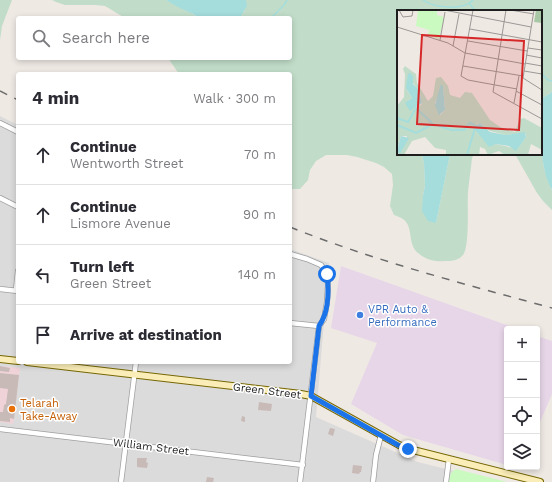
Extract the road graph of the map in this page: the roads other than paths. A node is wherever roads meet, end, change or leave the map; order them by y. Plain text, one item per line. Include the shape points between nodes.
1 (0, 123) edge
2 (16, 131) edge
3 (0, 198) edge
4 (16, 206) edge
5 (292, 255) edge
6 (0, 289) edge
7 (16, 290) edge
8 (292, 323) edge
9 (319, 326) junction
10 (0, 359) edge
11 (16, 361) edge
12 (45, 364) edge
13 (136, 364) edge
14 (134, 374) junction
15 (311, 396) junction
16 (0, 429) edge
17 (381, 435) junction
18 (126, 444) junction
19 (449, 459) junction
20 (303, 465) junction
21 (122, 482) edge
22 (300, 482) edge
23 (373, 482) edge
24 (446, 482) edge
25 (540, 482) edge

1 - 2 street
3 - 4 street
5 - 9 street via 321,265 327,274 327,302 324,319
6 - 7 street
8 - 9 street
9 - 15 street
10 - 11 street
12 - 14 street, Green Street
13 - 14 street
14 - 15 street, Green Street
14 - 18 street
15 - 17 street, Green Street
15 - 20 street
16 - 18 street, William Street
17 - 19 street, Green Street via 408,449
17 - 23 street
18 - 20 street, William Street
18 - 21 street
19 - 24 street
19 - 25 street, Green Street
20 - 22 street

